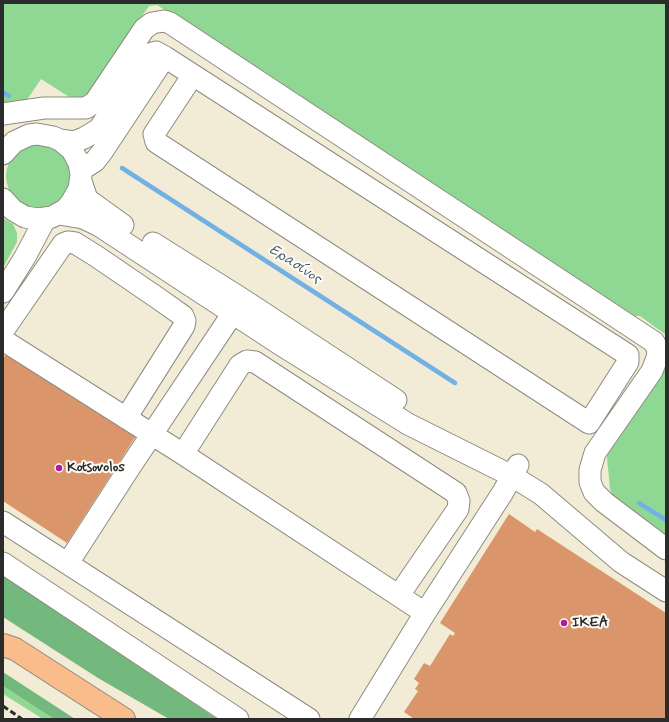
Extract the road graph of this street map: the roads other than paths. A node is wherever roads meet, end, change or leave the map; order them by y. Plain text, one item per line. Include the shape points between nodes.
1 (165, 57) junction
2 (193, 75) junction
3 (3, 114) edge
4 (12, 139) edge
5 (60, 140) junction
6 (3, 154) edge
7 (81, 176) junction
8 (3, 199) edge
9 (52, 216) junction
10 (3, 292) edge
11 (238, 306) junction
12 (3, 331) edge
13 (3, 340) edge
14 (126, 418) junction
15 (152, 434) junction
16 (183, 454) junction
17 (515, 471) junction
18 (3, 522) edge
19 (666, 549) edge
20 (4, 563) edge
21 (68, 563) junction
22 (666, 576) edge
23 (666, 591) edge
24 (399, 595) junction
25 (425, 613) junction
26 (3, 645) edge
27 (3, 656) edge
28 (99, 719) edge
29 (124, 719) edge
30 (238, 719) edge
31 (308, 719) edge
32 (360, 719) edge

1 - 2 street
1 - 5 street via 156,52 149,54 99,130 74,142
1 - 7 street via 102,152
2 - 2 street via 154,134 156,142 589,423 628,362 628,355
3 - 19 street via 44,108 86,108 95,102 144,30 152,23 164,21 177,28 654,342 658,350 652,371 595,453 590,470 590,482 594,492 604,502
4 - 5 street via 37,134
4 - 6 street
5 - 7 street via 72,150
7 - 9 street via 78,193 72,203
7 - 11 street via 86,199 94,206
8 - 9 street via 19,214 32,218
9 - 10 street
9 - 11 street via 82,218 98,225
11 - 15 street
11 - 17 street via 278,343 408,424
12 - 14 street via 63,244 68,242 96,256 165,303 183,316 184,326
13 - 14 street
14 - 15 street
15 - 16 street
15 - 21 street
16 - 24 street
16 - 24 street via 240,365 247,361 255,362 456,494 459,501 458,509
17 - 22 street via 549,482 627,550
17 - 23 street via 621,562
17 - 25 street
18 - 21 street
20 - 30 street
21 - 31 street
24 - 25 street
25 - 32 street
26 - 29 highway via 16,649
27 - 28 highway

